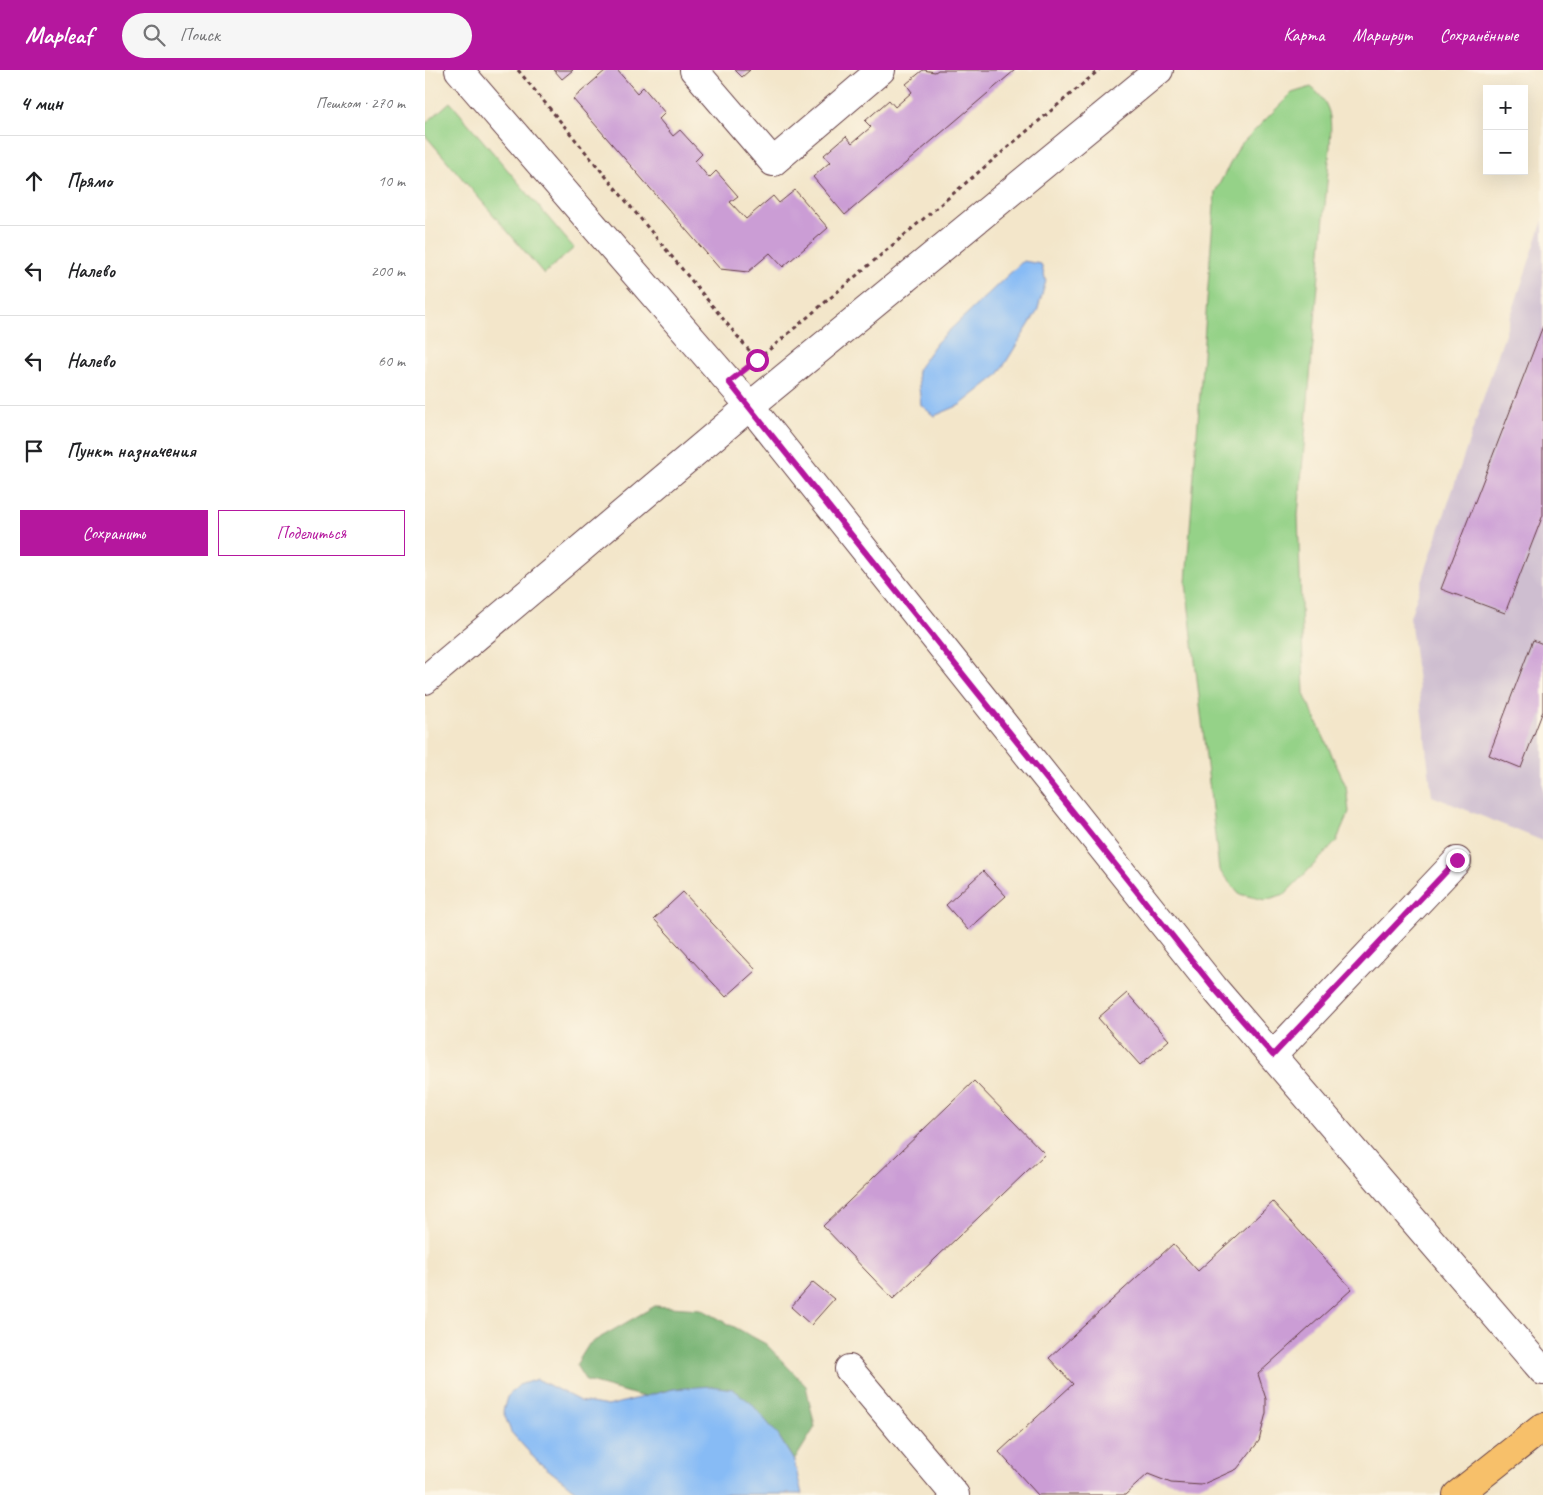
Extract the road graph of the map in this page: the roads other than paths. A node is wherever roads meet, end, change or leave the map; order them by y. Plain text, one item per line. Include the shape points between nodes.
1 (459, 70) edge
2 (694, 70) edge
3 (881, 70) edge
4 (1159, 70) edge
5 (749, 406) junction
6 (425, 680) edge
7 (1457, 860) dead end
8 (1273, 1055) junction
9 (849, 1369) dead end
10 (1543, 1371) edge
11 (1543, 1427) edge
12 (955, 1495) edge
13 (1457, 1495) edge

1 - 5 street
2 - 3 street via 773,162
4 - 5 street
5 - 6 street
5 - 8 street via 1214,988
7 - 8 street
8 - 10 street
9 - 12 street
11 - 13 main road

